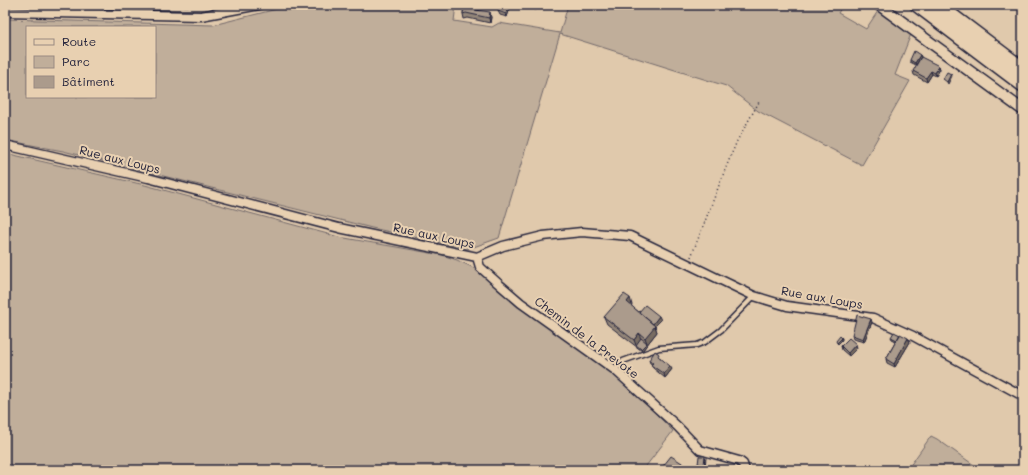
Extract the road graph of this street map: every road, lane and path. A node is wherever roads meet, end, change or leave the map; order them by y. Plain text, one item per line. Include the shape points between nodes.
1 (259, 5) edge
2 (880, 5) edge
3 (917, 5) edge
4 (938, 5) edge
5 (5, 12) edge
6 (1023, 69) edge
7 (1023, 85) edge
8 (759, 102) dead end
9 (1023, 110) edge
10 (5, 145) edge
11 (477, 257) junction
12 (688, 265) junction
13 (754, 296) junction
14 (615, 370) junction
15 (1023, 396) edge
16 (745, 470) edge

1 - 5 street via 201,16
2 - 9 street
3 - 7 highway
4 - 6 highway
8 - 12 path via 737,141
10 - 11 street, Rue aux Loups via 148,178 339,228
11 - 12 street, Rue aux Loups via 502,246 542,236 582,232 625,235
11 - 14 street, Chemin de la Prevote via 480,268 521,303
12 - 13 street, Rue aux Loups
13 - 14 lane via 721,330 705,342 659,348 624,361
13 - 15 street, Rue aux Loups via 787,306 874,318 913,336
14 - 16 street, Chemin de la Prevote via 700,450 738,461

